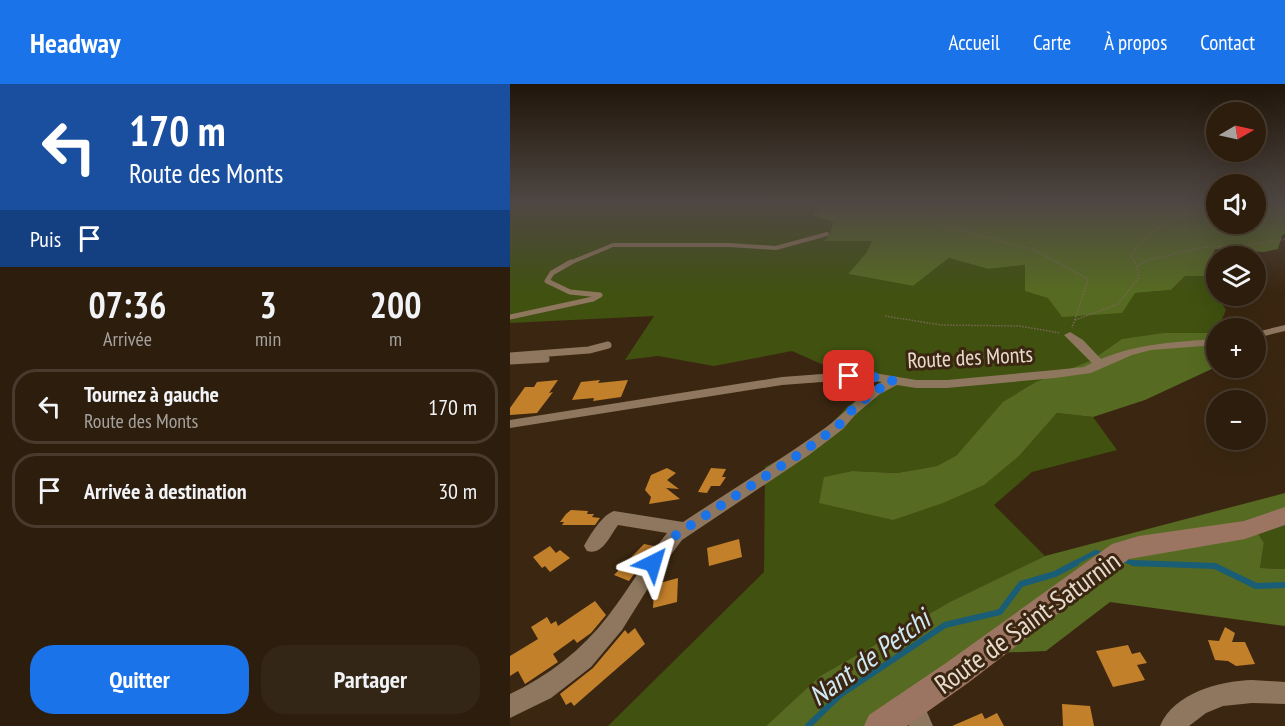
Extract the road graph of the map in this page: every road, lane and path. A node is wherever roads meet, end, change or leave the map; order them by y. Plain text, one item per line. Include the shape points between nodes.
1 (971, 233) edge
2 (1148, 233) edge
3 (828, 234) dead end
4 (1285, 239) edge
5 (1137, 266) junction
6 (885, 316) dead end
7 (510, 317) edge
8 (1074, 321) junction
9 (1285, 328) edge
10 (1266, 333) edge
11 (1070, 335) junction
12 (1206, 343) edge
13 (608, 345) dead end
14 (510, 356) edge
15 (546, 359) dead end
16 (510, 361) edge
17 (1099, 364) junction
18 (894, 381) junction
19 (510, 424) edge
20 (1285, 516) edge
21 (685, 529) junction
22 (593, 546) dead end
23 (1285, 693) edge
24 (510, 706) edge
25 (916, 715) edge
26 (879, 726) edge
27 (1172, 726) edge

1 - 8 path via 1034,250 1089,279
2 - 5 path via 1131,256
3 - 7 lane via 776,248 613,245 564,265 547,281 570,291 600,295
4 - 5 path via 1234,247 1209,246
5 - 8 path via 1139,277 1118,304
6 - 11 path via 934,325 1028,326
8 - 11 path
9 - 10 street
11 - 17 street
12 - 17 street, Route des Monts via 1151,346
13 - 14 lane
15 - 16 lane
17 - 18 street, Route des Monts via 1087,370 947,384
18 - 19 street, Route des Monts via 862,375 782,381
18 - 21 street via 875,391 804,451
20 - 25 street, Route de Saint-Saturnin via 1245,530 1139,546 1115,556
21 - 22 street via 614,518
21 - 24 street via 653,563 615,623 583,659 543,690
23 - 27 street via 1249,691 1211,696 1184,712
25 - 26 street, Route de Saint-Saturnin

